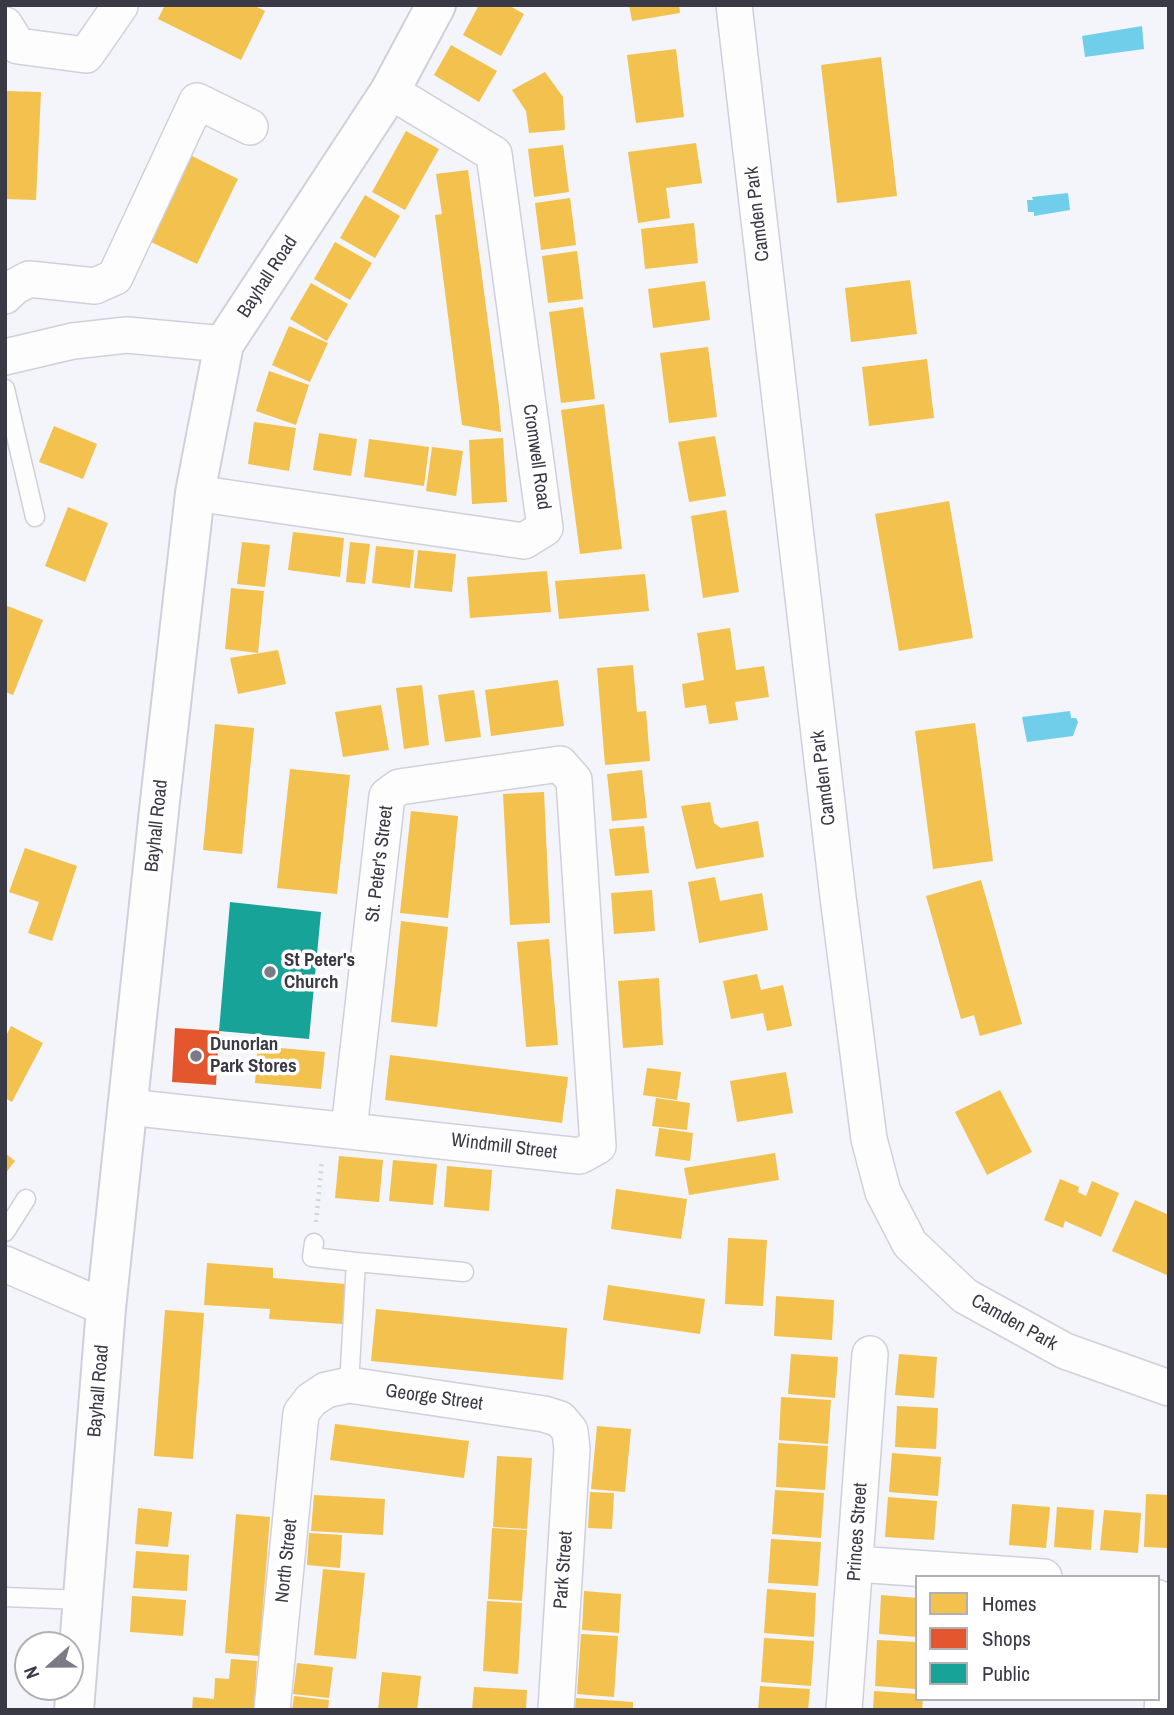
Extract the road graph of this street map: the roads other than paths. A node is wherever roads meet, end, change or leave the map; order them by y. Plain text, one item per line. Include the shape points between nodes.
1 (436, 5) edge
2 (734, 5) edge
3 (120, 6) edge
4 (5, 25) edge
5 (390, 91) junction
6 (250, 127) dead end
7 (5, 296) edge
8 (224, 344) junction
9 (6, 359) edge
10 (195, 493) junction
11 (35, 517) dead end
12 (574, 780) joint
13 (128, 1107) junction
14 (337, 1128) junction
15 (26, 1199) dead end
16 (5, 1232) edge
17 (314, 1243) road end
18 (356, 1262) junction
19 (5, 1264) edge
20 (464, 1272) dead end
21 (106, 1308) junction
22 (870, 1354) dead end
23 (349, 1385) junction
24 (1169, 1388) edge
25 (301, 1413) joint
26 (570, 1431) joint
27 (856, 1564) junction
28 (1015, 1575) edge
29 (5, 1597) edge
30 (82, 1600) junction
31 (1169, 1629) edge
32 (74, 1710) edge
33 (272, 1710) edge
34 (556, 1710) edge
35 (844, 1710) edge
36 (1162, 1710) edge

1 - 5 street, Bayhall Road
2 - 24 street, Camden Park via 838,897 869,1139 883,1192 910,1244 965,1296 1065,1351
3 - 4 street via 86,55 18,46
5 - 8 street, Bayhall Road
5 - 10 street, Cromwell Road via 494,153 545,528 524,541
6 - 7 street via 197,101 115,277 95,286 29,279
8 - 9 street via 127,335 74,341
8 - 10 street, Bayhall Road
9 - 11 lane
10 - 13 street, Bayhall Road
12 - 14 street, St. Peter's Street via 560,764 399,787 387,796
12 - 14 street, Windmill Street via 598,1146 580,1156
13 - 14 street, Windmill Street
13 - 21 street, Bayhall Road
15 - 16 lane
17 - 18 lane via 312,1257
18 - 20 lane
18 - 23 lane
19 - 21 street
21 - 30 street, Bayhall Road
22 - 27 street, Princes Street
23 - 25 street, George Street via 326,1390
23 - 26 street, George Street via 544,1414 560,1419
25 - 33 street, North Street
26 - 34 street, Park Street
27 - 28 street
27 - 35 street, Princes Street
29 - 30 lane
30 - 32 street, Bayhall Road
31 - 36 street

